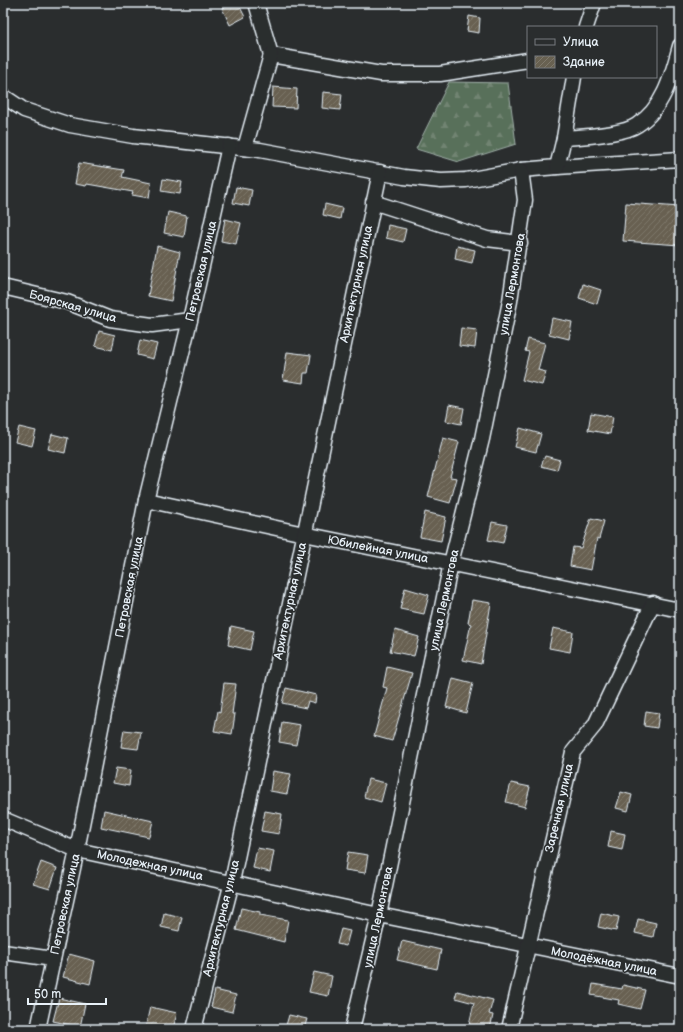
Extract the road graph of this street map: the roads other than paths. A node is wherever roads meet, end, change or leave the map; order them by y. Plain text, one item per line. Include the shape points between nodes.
1 (256, 3) edge
2 (594, 3) edge
3 (586, 26) edge
4 (680, 46) edge
5 (271, 55) junction
6 (527, 60) edge
7 (574, 78) edge
8 (3, 96) edge
9 (564, 138) junction
10 (229, 146) junction
11 (245, 148) junction
12 (680, 159) edge
13 (557, 167) junction
14 (521, 170) junction
15 (380, 172) junction
16 (373, 202) junction
17 (520, 243) junction
18 (3, 288) edge
19 (190, 320) junction
20 (146, 500) junction
21 (304, 534) junction
22 (451, 563) junction
23 (653, 603) junction
24 (680, 610) edge
25 (3, 819) edge
26 (77, 850) junction
27 (232, 882) junction
28 (379, 915) junction
29 (527, 946) junction
30 (3, 952) edge
31 (53, 959) junction
32 (680, 976) edge
33 (38, 1029) edge
34 (194, 1029) edge
35 (352, 1029) edge
36 (509, 1029) edge

1 - 5 street
2 - 3 street
4 - 9 street via 659,106 636,126 606,134
5 - 6 street via 381,74 440,74
5 - 11 street
7 - 9 street
8 - 10 street via 24,110 70,125 133,136
9 - 13 street
10 - 11 street
10 - 19 street, Петровская улица
11 - 15 street
12 - 13 street
13 - 14 street
14 - 15 street via 466,180 441,181
14 - 17 street, улица Лермонтова via 525,200
15 - 16 street, Архитектурная улица
16 - 17 street via 487,239
16 - 21 street, Архитектурная улица
17 - 22 street, улица Лермонтова via 482,439
18 - 19 street, Боярская улица via 67,302 110,319 152,325
19 - 20 street, Петровская улица
20 - 21 street, Юбилейная улица
20 - 26 street, Петровская улица
21 - 22 street, Юбилейная улица
21 - 27 street, Архитектурная улица
22 - 23 street, Юбилейная улица
22 - 28 street, улица Лермонтова
23 - 24 street, Юбилейная улица
23 - 29 street, Заречная улица via 595,725 573,752
25 - 26 street, Молодежная улица
26 - 27 street, Молодежная улица
26 - 31 street, Петровская улица
27 - 28 street, Молодежная улица
27 - 34 street, Архитектурная улица
28 - 29 street, Молодёжная улица
28 - 35 street, улица Лермонтова
29 - 32 street, Молодёжная улица
29 - 36 street, Заречная улица
30 - 31 street
31 - 33 street, Петровская улица

